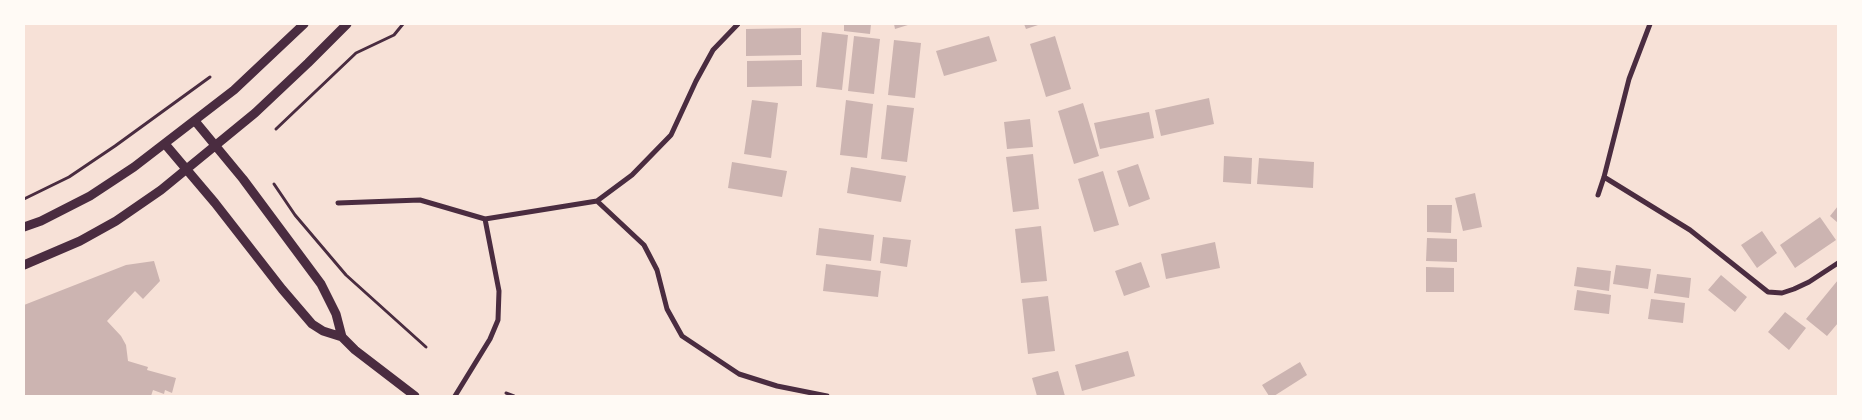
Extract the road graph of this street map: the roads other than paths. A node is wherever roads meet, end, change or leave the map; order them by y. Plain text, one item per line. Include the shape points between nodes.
1 (304, 24) edge
2 (346, 24) edge
3 (738, 24) edge
4 (1650, 24) edge
5 (195, 121) junction
6 (165, 144) junction
7 (216, 146) junction
8 (186, 169) junction
9 (1604, 177) junction
10 (1598, 195) dead end
11 (597, 201) junction
12 (338, 203) dead end
13 (485, 219) junction
14 (24, 227) edge
15 (1838, 263) edge
16 (24, 265) edge
17 (342, 337) junction
18 (415, 396) edge
19 (455, 396) edge
20 (827, 396) edge

1 - 5 street via 234,90
2 - 7 street
3 - 11 street via 713,50 672,135 632,175
4 - 9 street via 1629,79
5 - 6 street
5 - 7 street
6 - 8 street
6 - 14 street via 90,196
7 - 8 street
7 - 17 street via 321,284 336,314
8 - 16 street via 116,221
8 - 17 street via 312,324 323,332
9 - 10 street
9 - 15 street via 1690,230 1768,292 1782,293 1794,289
11 - 13 street
11 - 20 street via 644,245 657,270 666,309 682,336 739,374
12 - 13 street via 420,200
13 - 19 street via 498,291 498,320
17 - 18 street

